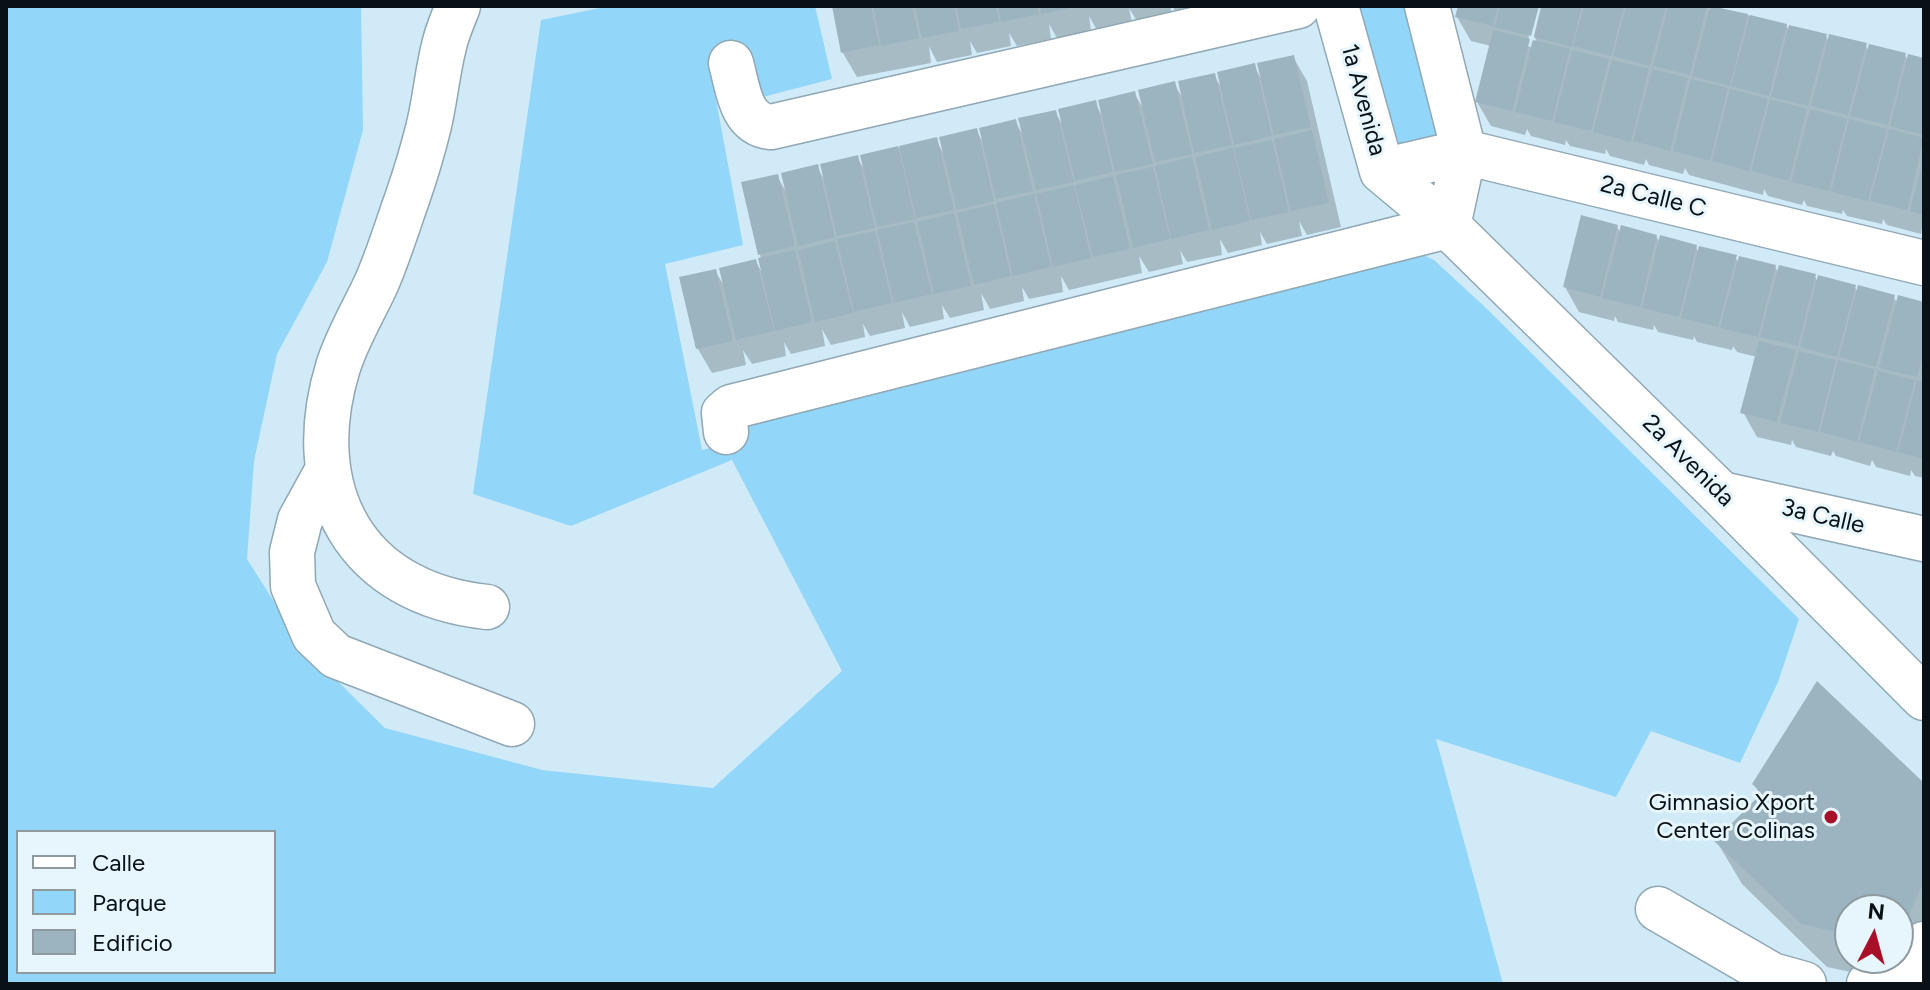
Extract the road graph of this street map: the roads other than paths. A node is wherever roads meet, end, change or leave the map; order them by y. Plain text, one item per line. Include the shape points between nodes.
1 (458, 6) edge
2 (1298, 6) edge
3 (1336, 6) edge
4 (1427, 6) edge
5 (731, 63) dead end
6 (1464, 152) junction
7 (1382, 171) junction
8 (1448, 226) junction
9 (1924, 263) edge
10 (728, 420) dead end
11 (327, 471) junction
12 (1721, 494) junction
13 (1924, 539) edge
14 (487, 607) dead end
15 (1924, 698) edge
16 (512, 724) dead end
17 (1658, 909) dead end
18 (1924, 944) edge
19 (1804, 984) edge
20 (1869, 984) edge

1 - 11 street via 408,196 338,367 327,416
2 - 5 street via 771,127 752,121 744,109
3 - 7 street, 1a Avenida
4 - 6 street
6 - 7 street, 2a Calle C
6 - 8 street
6 - 9 street, 2a Calle C
7 - 8 street, 1a Avenida
8 - 10 street
8 - 12 street, 2a Avenida
11 - 14 street via 346,527 374,563 416,590
11 - 16 street via 300,520 292,552 293,586 314,635 336,656
12 - 13 street, 3a Calle
12 - 15 street, 2a Avenida
17 - 19 street via 1772,975
18 - 20 street via 1911,966

